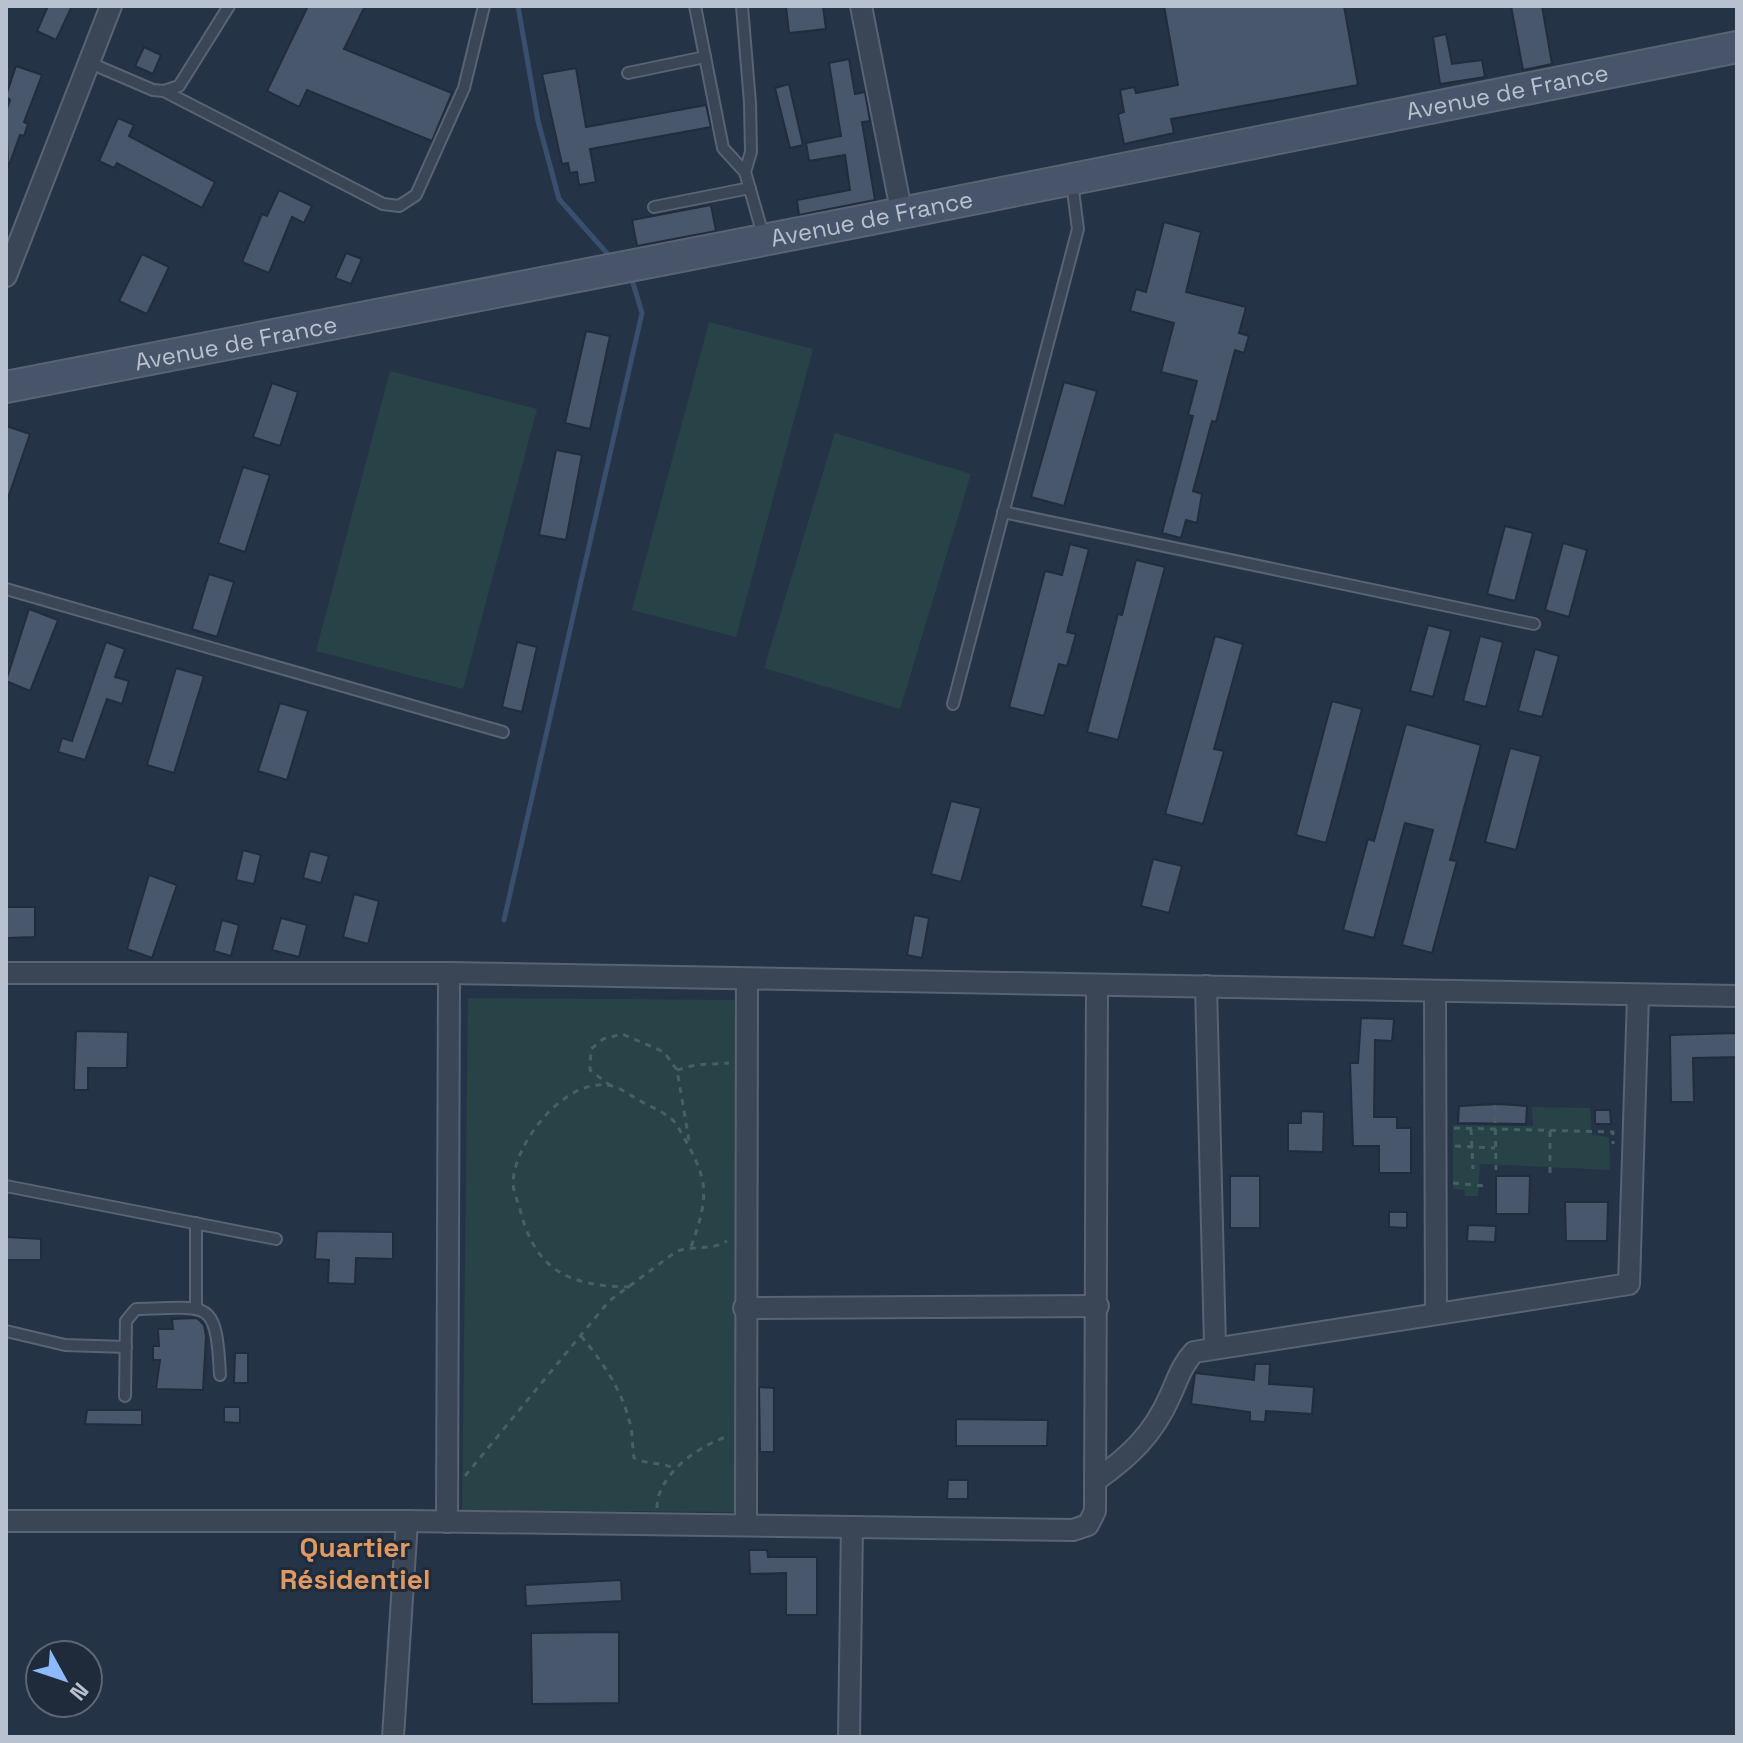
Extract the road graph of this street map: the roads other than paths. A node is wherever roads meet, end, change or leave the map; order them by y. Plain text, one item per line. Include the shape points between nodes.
1 (111, 6) edge
2 (229, 6) edge
3 (484, 6) edge
4 (695, 6) edge
5 (742, 6) edge
6 (861, 6) edge
7 (1737, 47) edge
8 (705, 57) junction
9 (90, 63) junction
10 (628, 73) dead end
11 (164, 91) junction
12 (745, 172) junction
13 (1071, 177) junction
14 (750, 188) junction
15 (654, 207) dead end
16 (901, 210) junction
17 (765, 240) junction
18 (6, 276) edge
19 (6, 387) edge
20 (1003, 512) junction
21 (6, 589) edge
22 (1534, 624) dead end
23 (953, 704) dead end
24 (503, 732) dead end
25 (6, 973) edge
26 (449, 973) junction
27 (747, 979) junction
28 (1097, 985) junction
29 (1206, 986) junction
30 (1435, 992) junction
31 (1638, 995) junction
32 (1737, 996) edge
33 (6, 1186) edge
34 (196, 1223) junction
35 (276, 1239) dead end
36 (1098, 1306) junction
37 (196, 1308) junction
38 (744, 1308) junction
39 (1436, 1313) junction
40 (6, 1331) edge
41 (1215, 1346) junction
42 (126, 1347) junction
43 (220, 1375) dead end
44 (125, 1396) dead end
45 (1095, 1481) junction
46 (6, 1521) edge
47 (407, 1521) junction
48 (447, 1522) junction
49 (746, 1525) junction
50 (852, 1527) junction
51 (393, 1737) edge
52 (849, 1737) edge

1 - 9 street
2 - 11 lane via 179,86
3 - 11 lane via 464,88 416,195 399,206 383,204
4 - 8 lane
5 - 12 lane via 751,152
6 - 16 street
7 - 13 main road, Avenue de France
8 - 10 lane
8 - 12 lane via 723,148
9 - 11 lane
9 - 18 street
12 - 14 lane
13 - 16 main road, Avenue de France
13 - 20 lane via 1078,229
14 - 15 lane
14 - 17 lane
16 - 17 main road, Avenue de France
17 - 19 main road, Avenue de France
20 - 22 lane
20 - 23 lane
21 - 24 lane
25 - 26 street
26 - 27 street
26 - 48 street
27 - 28 street
27 - 38 street
28 - 29 street
28 - 36 street
29 - 30 street
29 - 41 street
30 - 31 street
30 - 39 street
31 - 32 street
31 - 39 street via 1629,1284
33 - 34 lane
34 - 35 lane
34 - 37 lane
36 - 38 street
36 - 45 street
37 - 42 lane via 136,1309 126,1321
37 - 43 lane via 214,1320
38 - 49 street
39 - 41 street
40 - 42 lane via 65,1345
41 - 45 street via 1194,1352 1182,1365 1170,1397 1135,1453
42 - 44 lane
45 - 50 street via 1092,1519 1073,1530
46 - 47 street
47 - 48 street
47 - 51 street
48 - 49 street
49 - 50 street
50 - 52 street

